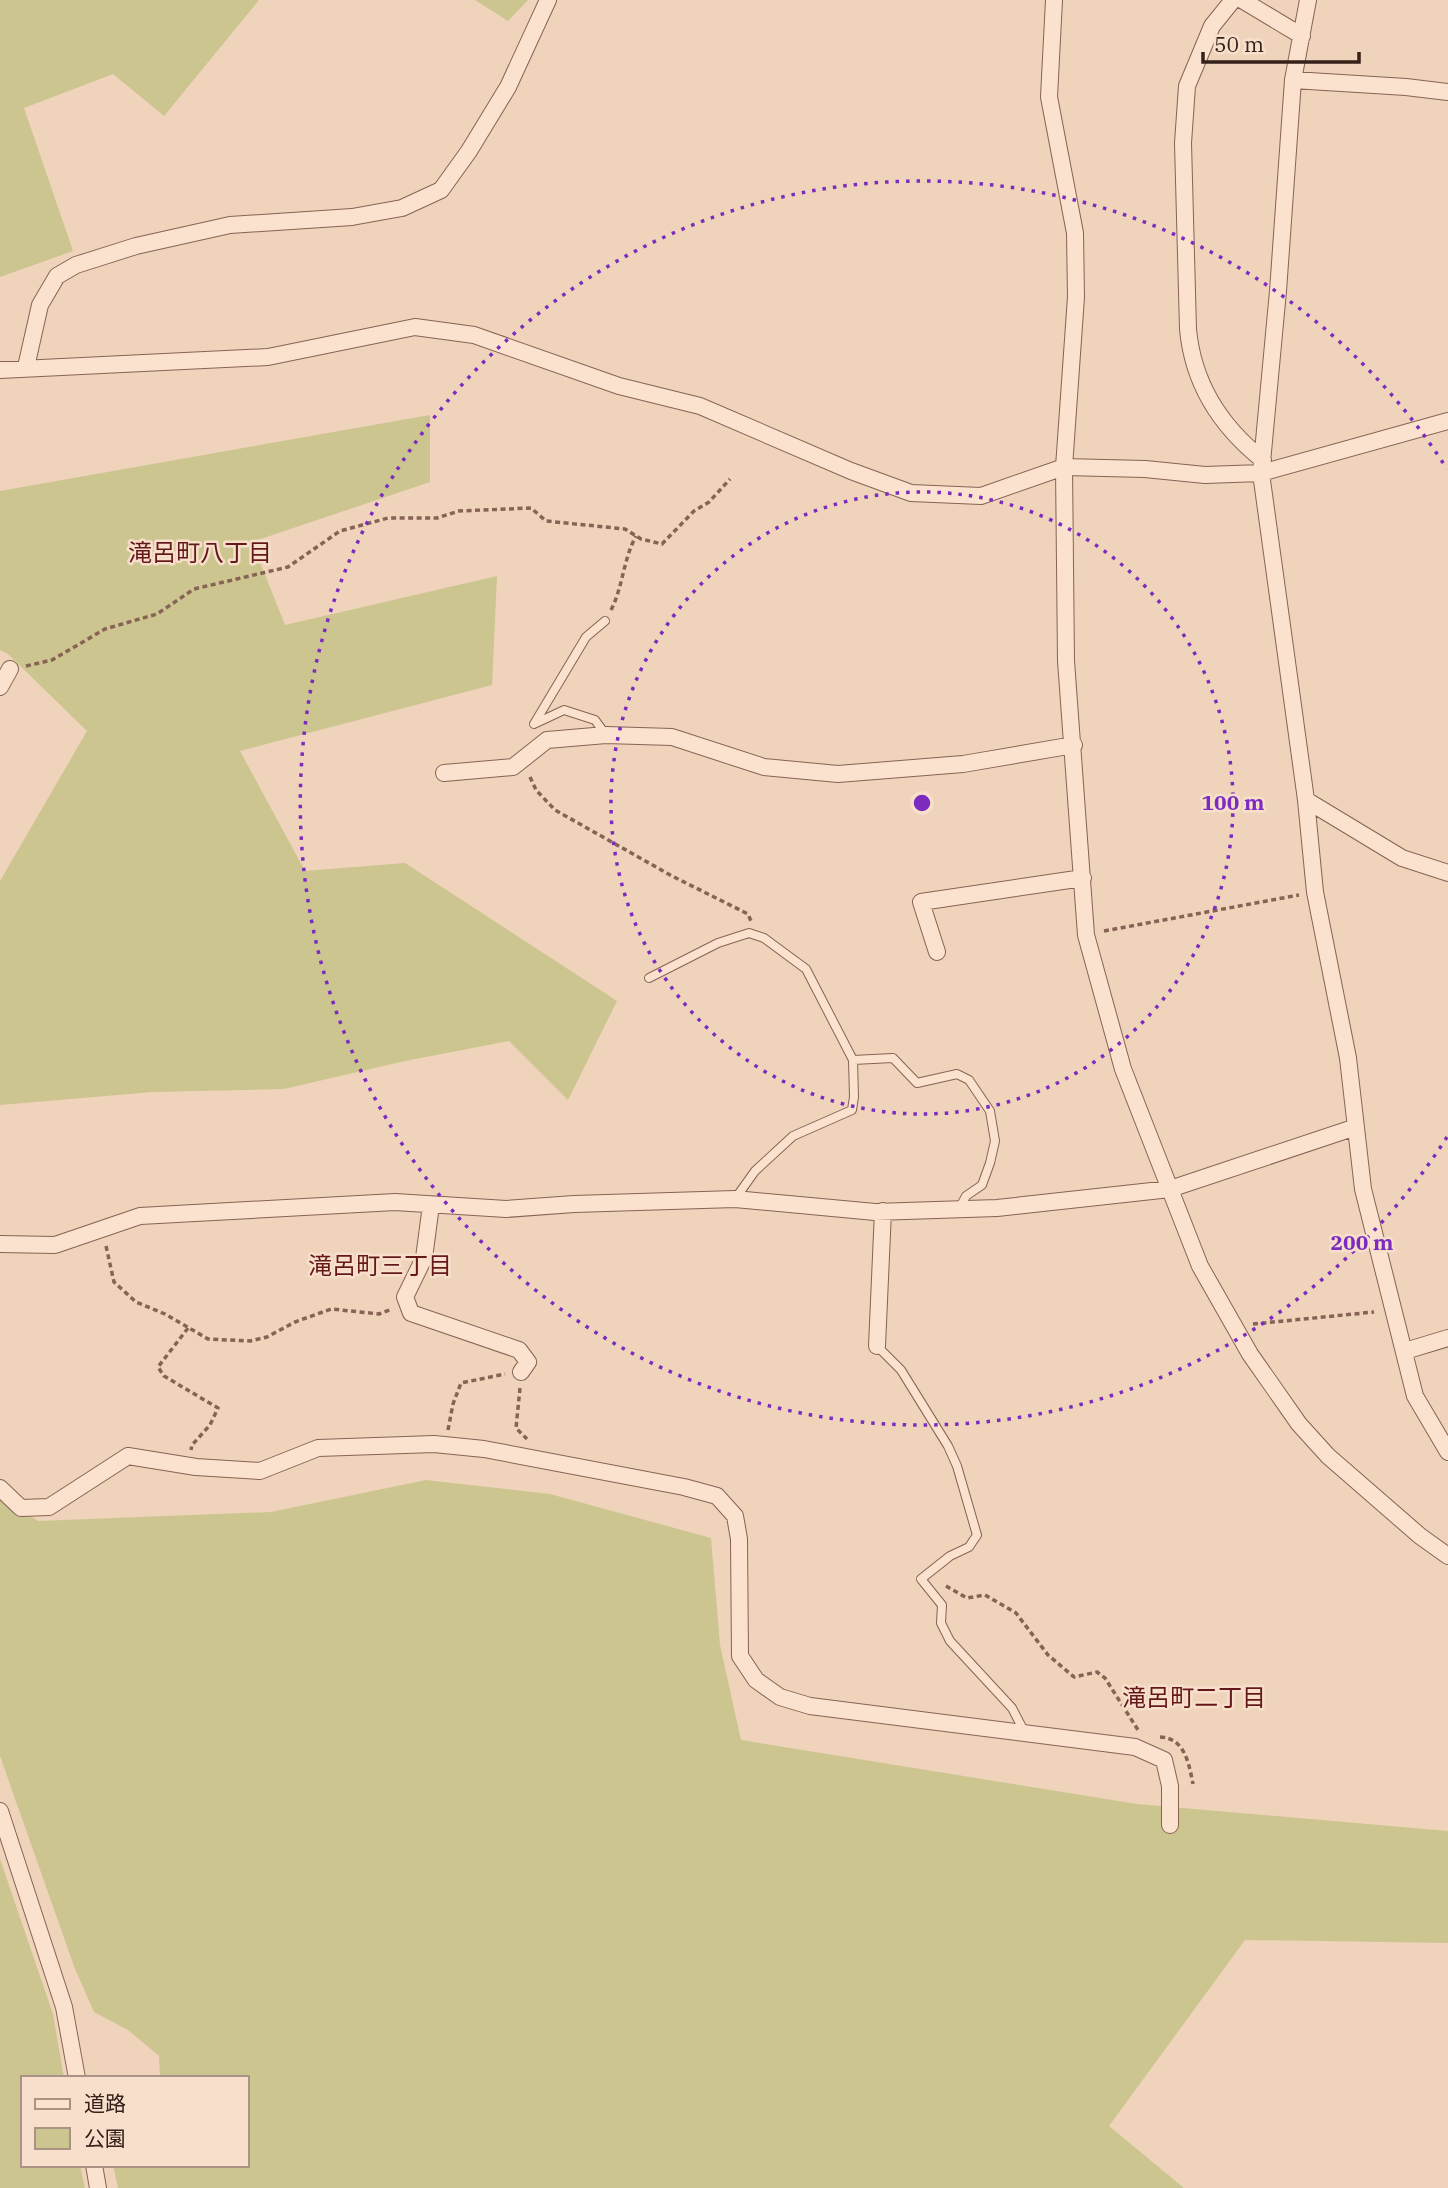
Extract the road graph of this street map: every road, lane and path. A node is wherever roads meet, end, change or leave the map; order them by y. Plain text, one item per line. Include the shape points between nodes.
1 (548, 0) edge
2 (1054, 0) edge
3 (1233, 0) edge
4 (1242, 0) edge
5 (1308, 0) edge
6 (1301, 36) junction
7 (1293, 80) junction
8 (1448, 92) edge
9 (26, 367) junction
10 (0, 370) edge
11 (1448, 421) edge
12 (1064, 467) junction
13 (1262, 467) junction
14 (730, 479) dead end
15 (636, 536) junction
16 (604, 621) joint
17 (10, 669) joint
18 (0, 687) edge
19 (606, 735) junction
20 (1073, 745) junction
21 (522, 760) junction
22 (444, 774) dead end
23 (1306, 800) junction
24 (1448, 873) edge
25 (1083, 878) junction
26 (1315, 892) junction
27 (757, 935) junction
28 (1086, 935) junction
29 (937, 952) dead end
30 (649, 978) dead end
31 (853, 1060) junction
32 (1356, 1127) junction
33 (1170, 1189) junction
34 (735, 1199) junction
35 (431, 1205) junction
36 (958, 1209) junction
37 (883, 1211) junction
38 (104, 1229) junction
39 (0, 1244) edge
40 (1395, 1310) junction
41 (411, 1313) junction
42 (1234, 1325) junction
43 (188, 1328) junction
44 (1448, 1338) edge
45 (877, 1346) joint
46 (1405, 1351) junction
47 (521, 1372) junction
48 (446, 1445) junction
49 (1448, 1452) edge
50 (551, 1462) junction
51 (187, 1466) junction
52 (0, 1488) edge
53 (1448, 1556) edge
54 (931, 1571) junction
55 (1026, 1733) junction
56 (1142, 1736) dead end
57 (1155, 1737) dead end
58 (1193, 1784) dead end
59 (0, 1811) edge
60 (1170, 1825) dead end
61 (77, 2076) edge
62 (94, 2167) edge
63 (99, 2188) edge

1 - 9 street via 508,87 441,190 402,208 352,217 230,225 76,265 57,276 40,305
2 - 12 street via 1049,96 1075,233 1076,297
3 - 13 street via 1212,26 1186,86 1188,329 1200,385
4 - 6 street
5 - 6 street
6 - 7 street
7 - 8 street
7 - 13 street
9 - 10 street
9 - 12 street via 268,357 415,327 474,335 619,386 700,406 911,493 981,496
11 - 13 street
12 - 13 street via 1205,475
12 - 20 street via 1066,661
13 - 23 street
14 - 15 path via 662,544
15 - 16 path via 616,601
15 - 17 path via 625,529 546,521 531,508 388,518 340,531 288,567 194,589 157,614 105,629 52,660
16 - 19 lane via 586,637 534,724 564,710 595,720
17 - 18 street
19 - 20 street via 672,737 764,767 838,774 963,764
19 - 21 street via 547,740
20 - 25 street
21 - 22 street via 513,767
21 - 27 path via 536,790 555,810 748,914
23 - 24 street via 1402,858
23 - 26 street
25 - 28 street
25 - 29 street via 921,902
26 - 28 path
26 - 32 street via 1348,1058
27 - 30 lane via 718,943
27 - 31 lane via 806,969
28 - 33 street via 1123,1069
31 - 34 lane via 852,1110 793,1136 755,1171
31 - 36 lane via 893,1058 917,1083 957,1073 969,1080 990,1111 995,1141 982,1185 966,1196
32 - 33 street
32 - 40 street via 1363,1189
33 - 36 street
33 - 42 street via 1200,1266
34 - 35 street via 506,1209
34 - 37 street
35 - 38 street via 395,1202 140,1216
35 - 41 street via 424,1258 405,1297
36 - 37 street
37 - 45 street
38 - 39 street via 55,1245
38 - 43 path via 114,1282 135,1302
40 - 42 path
40 - 46 street
41 - 43 path via 331,1309 250,1340 208,1339
41 - 47 street via 519,1350 528,1362
42 - 53 street via 1299,1424 1328,1455
43 - 51 path via 158,1367 164,1376 218,1408 192,1445
44 - 46 street
45 - 54 lane via 901,1370 948,1446 977,1535 969,1547
46 - 49 street via 1415,1395
47 - 48 path via 461,1383
47 - 50 path via 516,1429
48 - 50 street
48 - 51 street via 318,1448 260,1471
50 - 55 street via 717,1496 734,1516 739,1539 740,1656 756,1679 780,1697 810,1706
51 - 52 street via 128,1456 49,1507 21,1508
54 - 55 lane via 921,1579 942,1605 941,1623 950,1641 1012,1708
54 - 56 path via 943,1585 967,1598 985,1595 1016,1613 1048,1655 1074,1678 1097,1672 1105,1678
55 - 60 street via 1135,1747 1164,1760 1170,1786
57 - 58 path via 1169,1737 1178,1744 1189,1759
59 - 61 street via 64,2007
62 - 63 street

